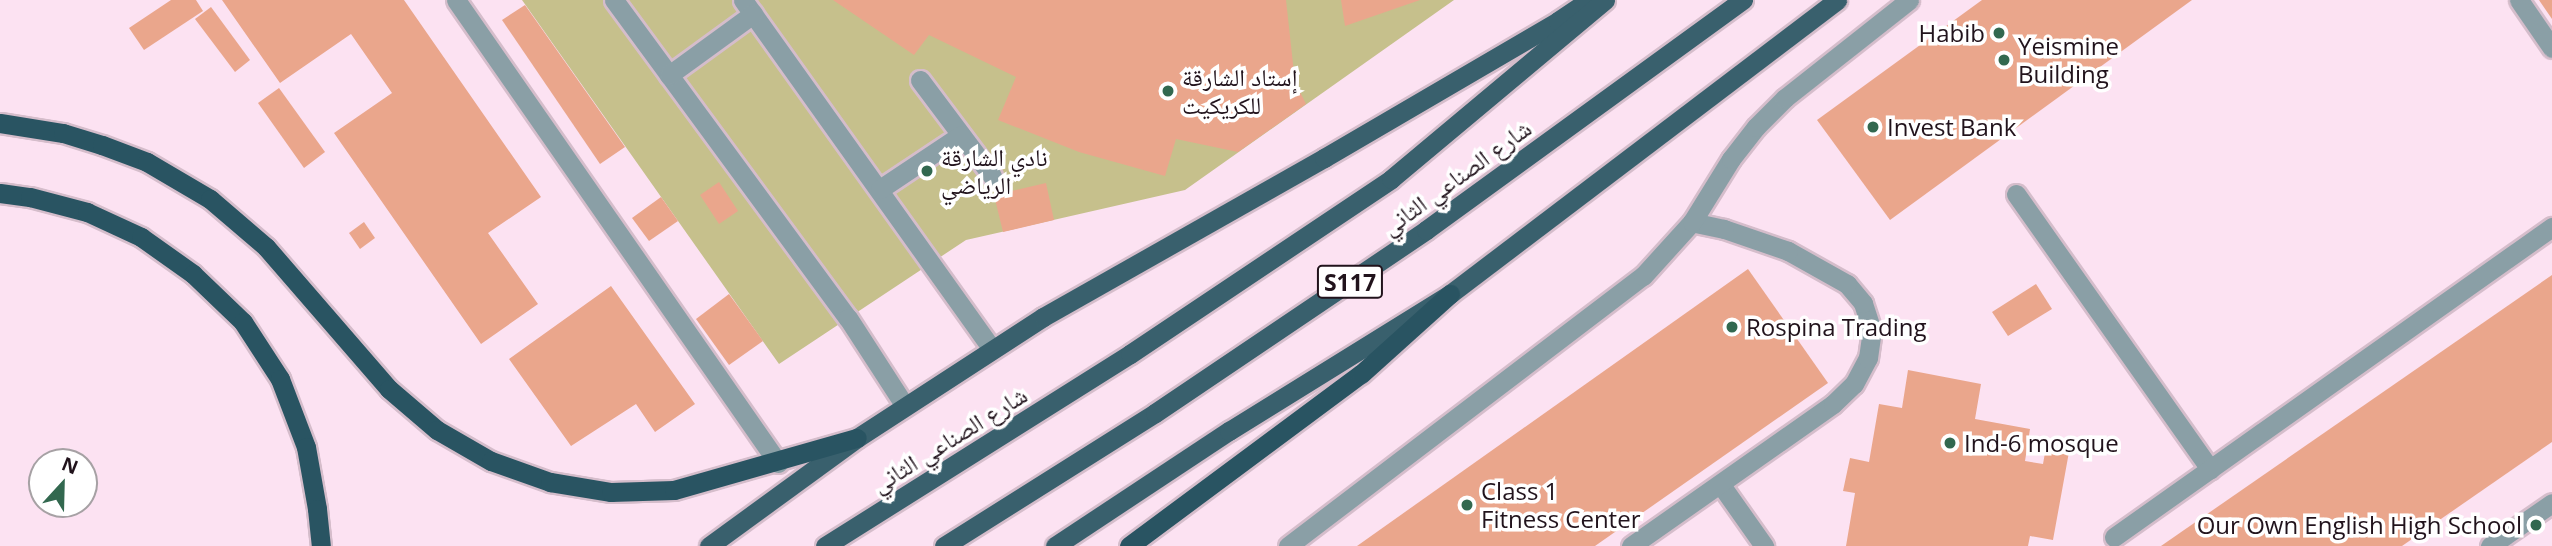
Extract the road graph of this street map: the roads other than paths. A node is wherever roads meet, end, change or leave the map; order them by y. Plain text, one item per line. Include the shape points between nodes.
1 (456, 0) edge
2 (614, 0) edge
3 (1588, 0) edge
4 (1605, 0) edge
5 (1743, 0) edge
6 (1837, 0) edge
7 (1909, 0) edge
8 (2519, 0) edge
9 (748, 7) edge
10 (2552, 48) edge
11 (669, 75) junction
12 (920, 80) dead end
13 (0, 123) edge
14 (961, 135) junction
15 (992, 176) dead end
16 (880, 189) junction
17 (0, 193) edge
18 (2016, 194) dead end
19 (1692, 222) junction
20 (2552, 227) edge
21 (1450, 294) junction
22 (992, 349) junction
23 (905, 406) junction
24 (857, 438) junction
25 (778, 463) junction
26 (2210, 469) junction
27 (1721, 485) junction
28 (2552, 503) edge
29 (2114, 537) dead end
30 (320, 546) edge
31 (709, 546) edge
32 (825, 546) edge
33 (944, 546) edge
34 (1055, 546) edge
35 (1129, 546) edge
36 (1288, 546) edge
37 (1631, 546) edge
38 (1764, 546) edge
39 (2490, 546) edge

1 - 25 street
2 - 11 street
3 - 22 main road
4 - 32 main road, شارع الصناعي الثاني / S117 via 1391,178 1130,354
5 - 33 main road, شارع الصناعي الثاني / S117 via 1426,230 1155,413
6 - 21 main road
7 - 19 street via 1775,108 1731,159
8 - 10 street
9 - 11 street
9 - 16 street
11 - 23 street via 848,318
12 - 14 street
13 - 25 highway via 63,133 102,145 147,162 209,199 266,247 389,389 436,430 491,461 550,482 611,492 674,490
14 - 15 street
14 - 16 street
16 - 22 street
17 - 30 highway via 88,212 141,237 193,274 243,322 280,379 306,447
18 - 26 street
19 - 27 street via 1788,251 1847,284 1863,303 1872,331 1868,358 1854,384
19 - 36 street via 1643,276 1614,300
20 - 26 street
21 - 34 main road
21 - 35 highway via 1361,374
22 - 23 main road
23 - 24 main road
24 - 25 highway
24 - 31 main road
26 - 29 street
27 - 37 street
27 - 38 street
28 - 39 street

